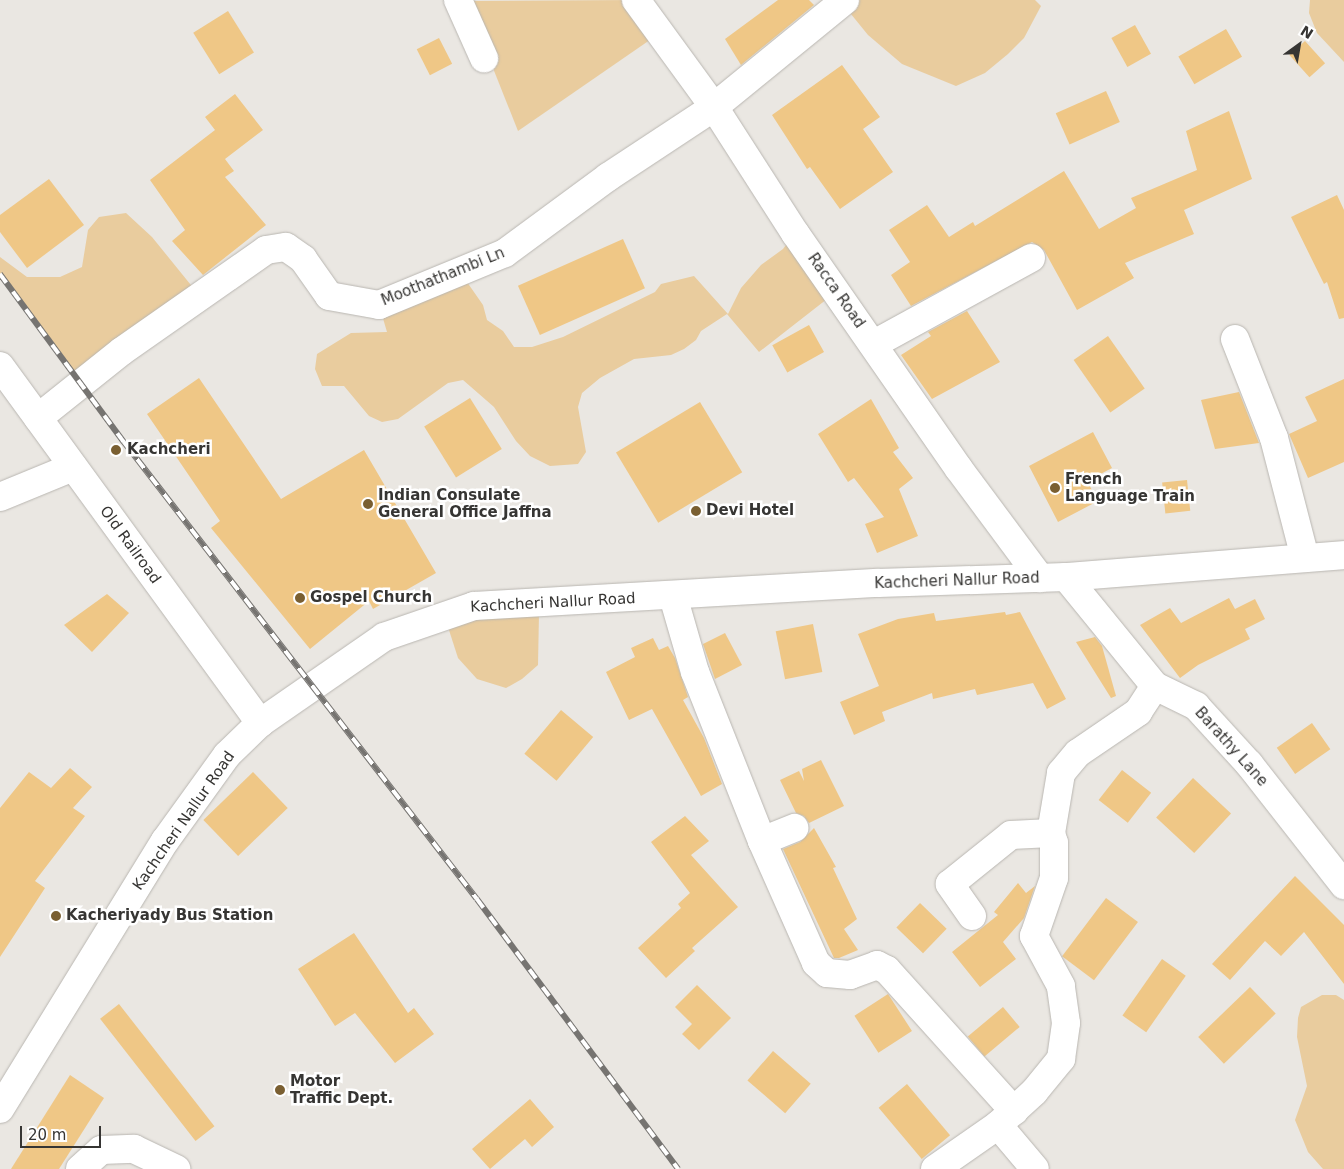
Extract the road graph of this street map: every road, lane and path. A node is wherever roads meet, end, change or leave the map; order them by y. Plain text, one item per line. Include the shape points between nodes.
1 (458, 0) edge
2 (636, 0) edge
3 (845, 0) edge
4 (484, 58) dead end
5 (714, 107) junction
6 (1031, 258) dead end
7 (1235, 339) dead end
8 (874, 344) junction
9 (0, 366) edge
10 (38, 418) junction
11 (74, 467) junction
12 (0, 497) edge
13 (1344, 556) edge
14 (1305, 558) junction
15 (1053, 578) junction
16 (673, 596) junction
17 (1155, 686) junction
18 (260, 723) junction
19 (794, 828) dead end
20 (1051, 833) junction
21 (762, 841) junction
22 (1344, 885) edge
23 (972, 916) dead end
24 (0, 1109) edge
25 (1006, 1118) junction
26 (80, 1169) edge
27 (176, 1169) edge
28 (935, 1169) edge
29 (1035, 1169) edge

1 - 4 street
2 - 5 street, Racca Road
3 - 5 street, Moothathambi Ln
5 - 8 street, Racca Road via 795,233
5 - 10 street, Moothathambi Ln via 608,177 506,253 379,305 328,296 303,258 286,247 266,250 122,351
6 - 8 street
7 - 14 street via 1274,438
8 - 15 street, Racca Road via 959,469
9 - 10 street, Old Railroad
10 - 11 street, Old Railroad
11 - 12 street
11 - 18 street, Old Railroad
13 - 14 street, Kachcheri Nallur Road
14 - 15 street, Kachcheri Nallur Road
15 - 16 street, Kachcheri Nallur Road via 878,583
15 - 17 street, Barathy Lane
16 - 18 street, Kachcheri Nallur Road via 474,606 445,613 384,637
16 - 21 street via 695,672
17 - 20 street via 1138,712 1078,753 1061,773
17 - 22 street, Barathy Lane via 1196,706 1248,764
18 - 24 street, Kachcheri Nallur Road via 227,754 165,841
19 - 21 street
20 - 23 street via 1011,835 950,884
20 - 25 street via 1054,878 1034,936 1061,986 1066,1023 1061,1059
21 - 25 street via 816,963 827,973 850,975 877,965 887,970
25 - 28 street
25 - 29 street
26 - 27 street via 101,1150 134,1149

